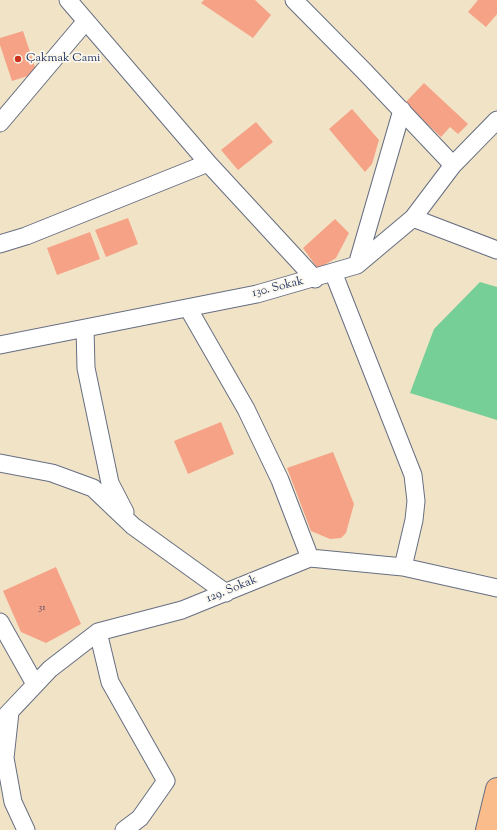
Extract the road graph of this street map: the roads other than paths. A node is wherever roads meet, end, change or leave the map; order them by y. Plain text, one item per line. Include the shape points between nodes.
1 (68, 0) edge
2 (294, 0) edge
3 (86, 21) junction
4 (402, 110) junction
5 (497, 120) edge
6 (0, 123) edge
7 (208, 163) junction
8 (453, 165) junction
9 (413, 218) junction
10 (0, 244) edge
11 (497, 250) edge
12 (357, 265) junction
13 (333, 272) junction
14 (315, 279) junction
15 (188, 308) junction
16 (85, 328) junction
17 (0, 345) edge
18 (0, 463) edge
19 (133, 526) junction
20 (310, 558) junction
21 (403, 567) junction
22 (497, 588) edge
23 (226, 593) junction
24 (0, 622) edge
25 (98, 632) junction
26 (35, 684) junction
27 (5, 717) edge
28 (497, 789) edge
29 (26, 830) edge
30 (124, 830) edge
31 (487, 830) edge

1 - 3 street
2 - 4 street
3 - 6 street
3 - 7 street
4 - 8 street
4 - 12 street
5 - 8 street, 130. Sokak
7 - 10 street
7 - 14 street
8 - 9 street, 130. Sokak
9 - 11 street
9 - 12 street, 130. Sokak
12 - 13 street, 130. Sokak
13 - 14 street, 130. Sokak
13 - 21 street via 413,475 416,501 414,520
14 - 15 street, 130. Sokak
15 - 16 street, 130. Sokak
15 - 20 street via 246,409 280,480
16 - 17 street, 130. Sokak
16 - 19 street via 86,368 110,483
18 - 19 street via 52,473 92,488
19 - 23 street
20 - 21 street, 129. Sokak
20 - 23 street, 129. Sokak
21 - 22 street, 129. Sokak
23 - 25 street, 129. Sokak via 182,610
24 - 26 street
25 - 26 street, 129. Sokak via 50,669
25 - 30 street via 110,682 166,782 140,818
26 - 27 street, 129. Sokak
27 - 29 street via 5,758 13,802
28 - 31 main road

